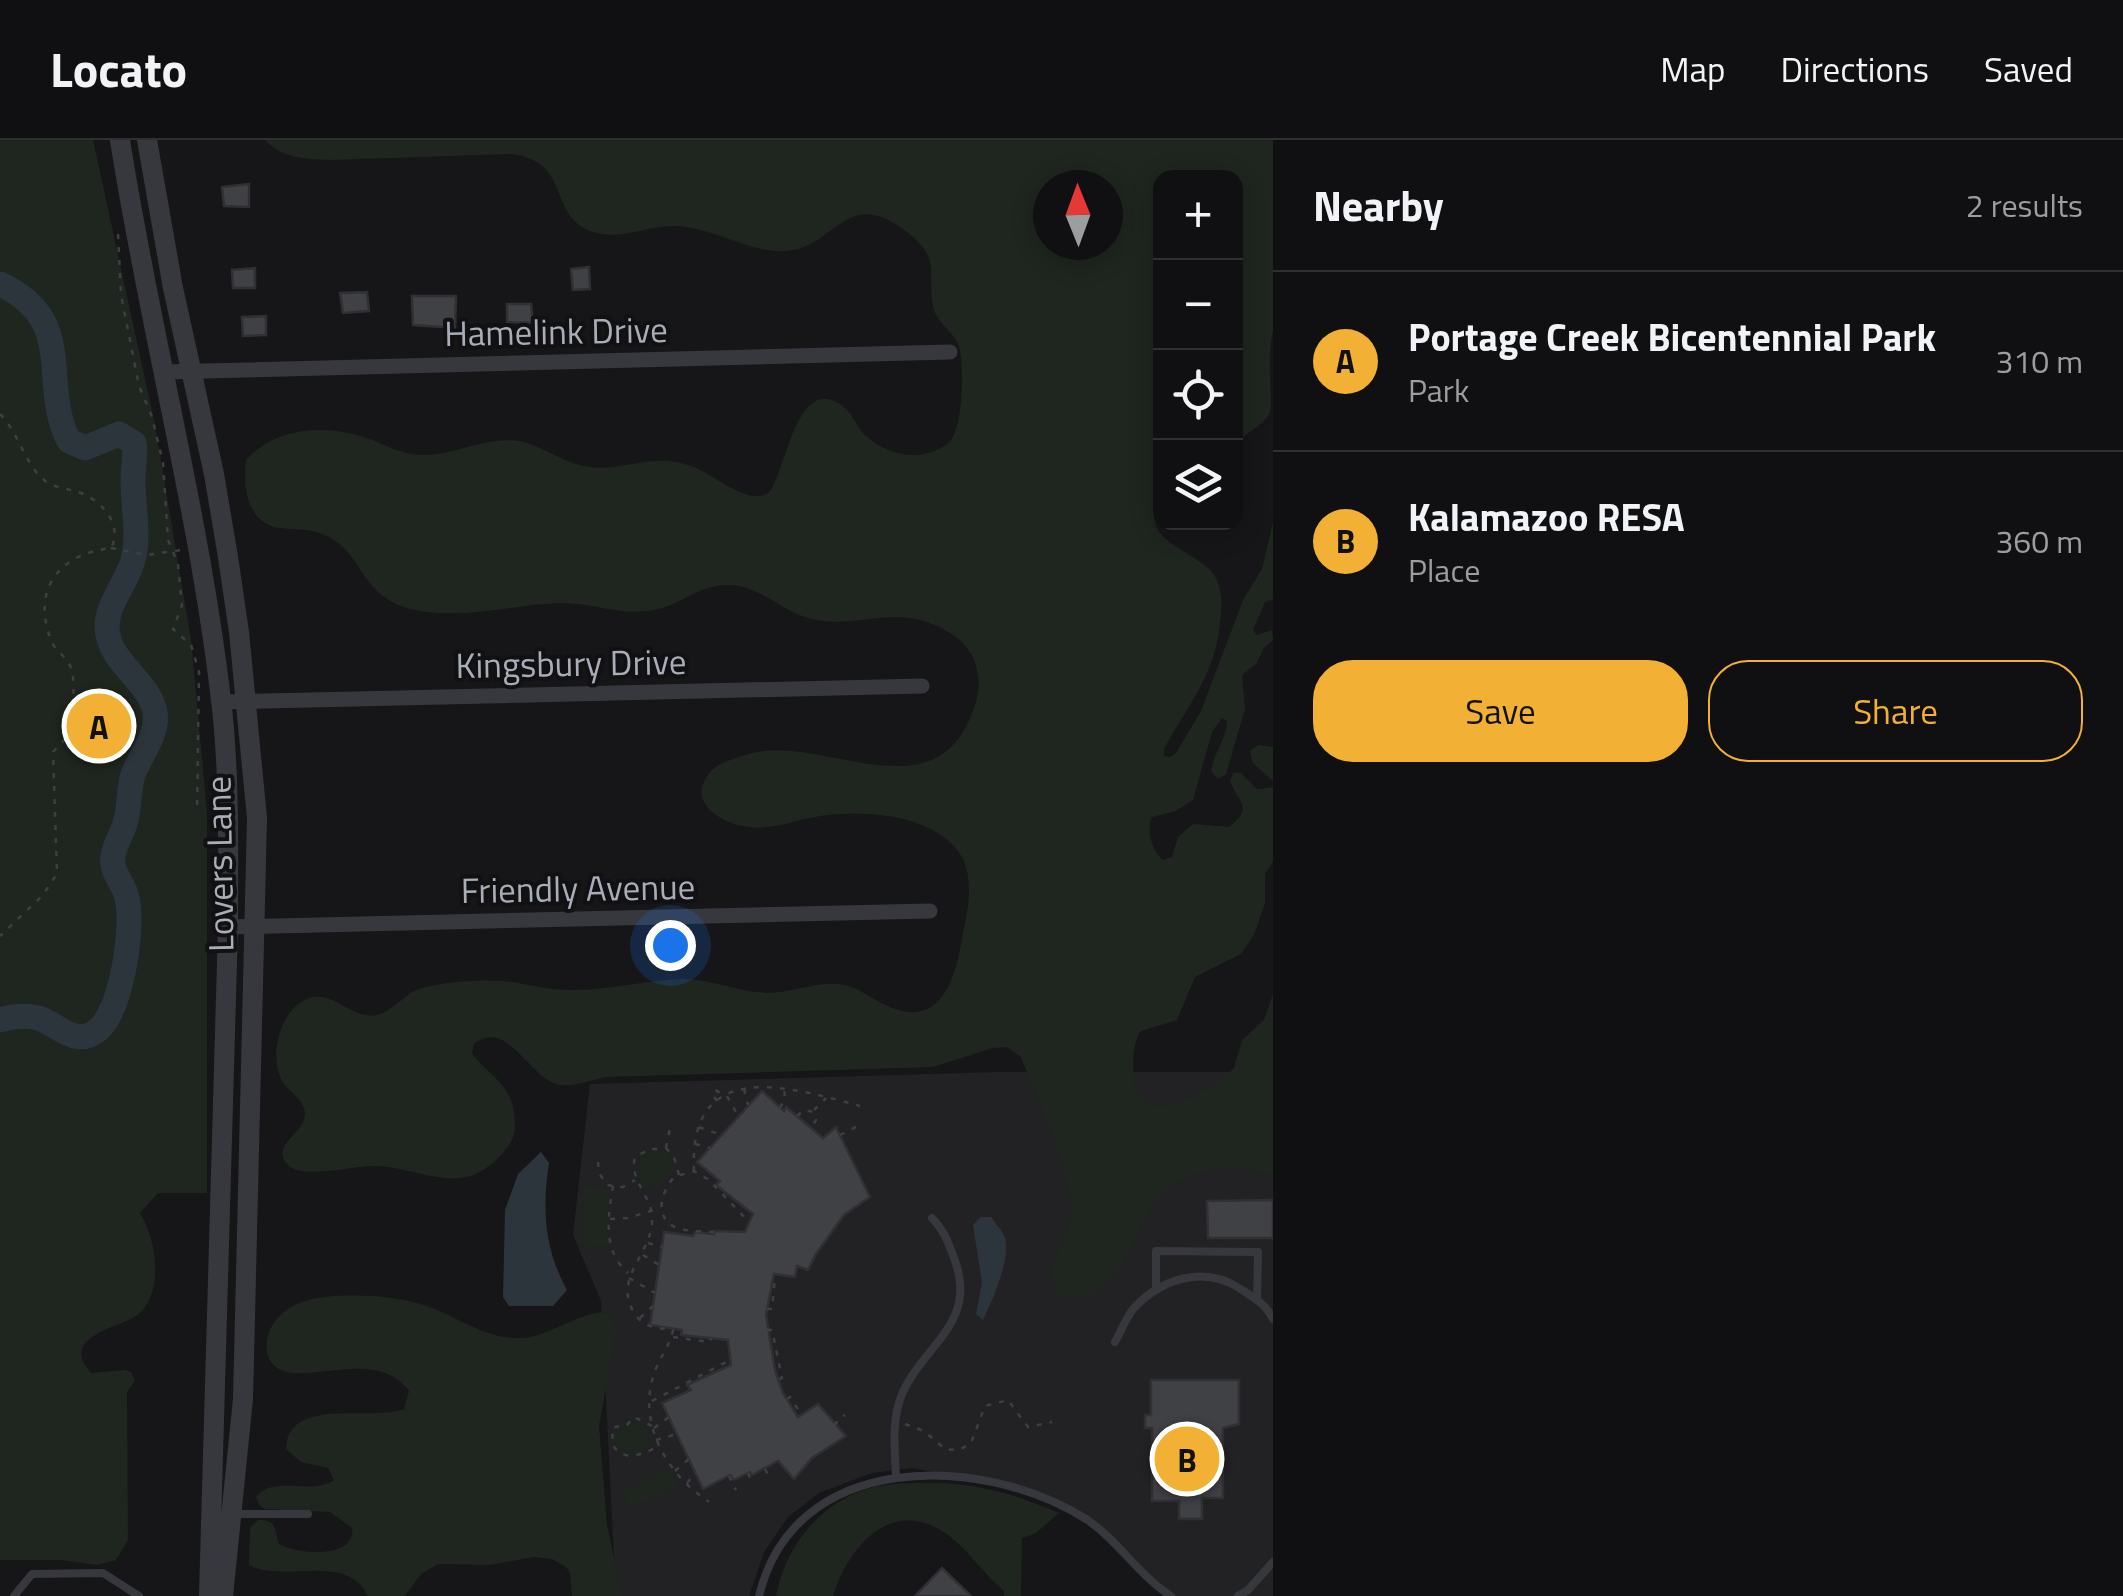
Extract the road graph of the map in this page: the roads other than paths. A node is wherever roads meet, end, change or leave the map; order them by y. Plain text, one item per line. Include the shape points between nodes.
1 (120, 140) edge
2 (147, 140) edge
3 (950, 352) dead end
4 (164, 372) junction
5 (192, 372) junction
6 (922, 686) dead end
7 (246, 701) junction
8 (222, 702) junction
9 (930, 911) dead end
10 (255, 926) junction
11 (228, 927) junction
12 (932, 1218) dead end
13 (1156, 1290) junction
14 (1257, 1300) junction
15 (1273, 1319) edge
16 (1115, 1342) dead end
17 (896, 1478) junction
18 (232, 1514) junction
19 (308, 1514) dead end
20 (1273, 1562) edge
21 (14, 1596) edge
22 (139, 1596) edge
23 (209, 1596) edge
24 (223, 1596) edge
25 (758, 1596) edge
26 (1171, 1596) edge
27 (1238, 1596) edge

1 - 4 street, Lovers Lane
2 - 5 street, Lovers Lane
3 - 5 street, Hamelink Drive
4 - 5 street, Hamelink Drive
4 - 8 street, Lovers Lane
5 - 7 street, Lovers Lane via 228,557
6 - 7 street, Kingsbury Drive
7 - 8 street, Kingsbury Drive
7 - 10 street, Lovers Lane via 256,818
8 - 11 street, Lovers Lane
9 - 10 street, Friendly Avenue
10 - 11 street, Friendly Avenue
10 - 18 street, Lovers Lane via 242,1399
11 - 23 street, Lovers Lane
12 - 17 lane via 957,1264 959,1304 903,1393 894,1429
13 - 14 lane via 1204,1275
13 - 14 lane via 1156,1251 1258,1252
13 - 16 lane via 1132,1310
14 - 15 lane
17 - 25 lane via 837,1494 795,1526
17 - 26 lane via 969,1478 1036,1494 1087,1520
18 - 19 lane
18 - 24 street, Lovers Lane
20 - 27 lane
21 - 22 lane via 32,1574 85,1573 103,1573

